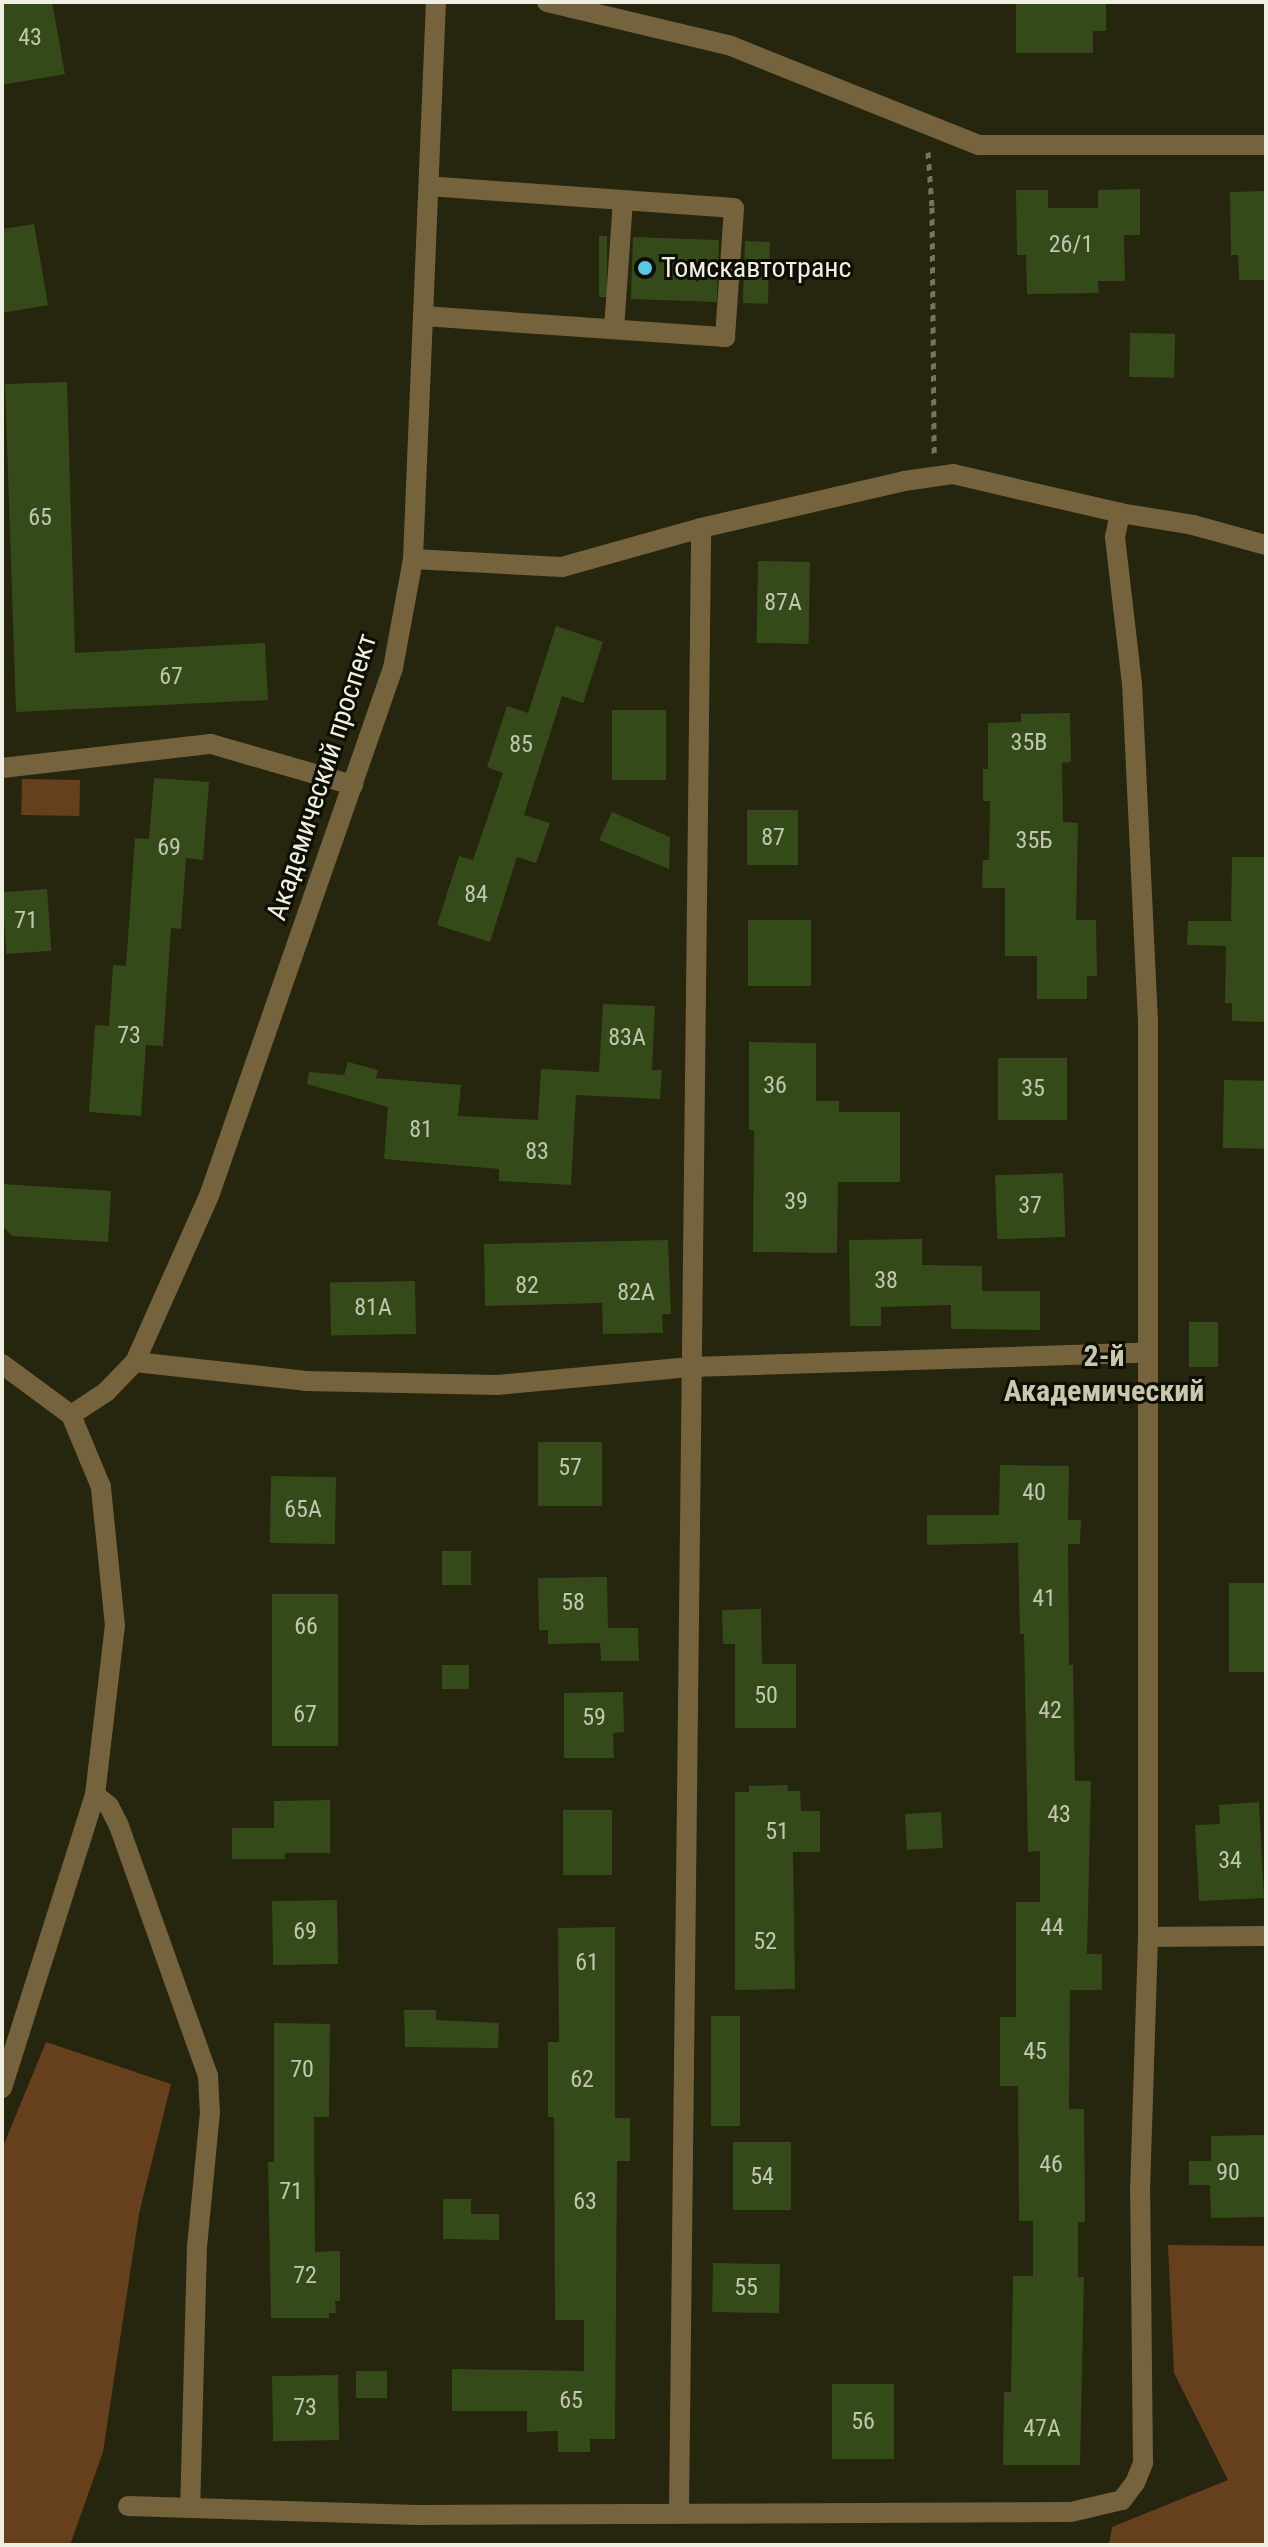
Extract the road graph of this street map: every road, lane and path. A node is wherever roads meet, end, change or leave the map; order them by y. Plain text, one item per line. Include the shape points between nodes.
1 (436, 2) edge
2 (547, 2) edge
3 (925, 123) junction
4 (1266, 145) edge
5 (429, 186) junction
6 (623, 200) junction
7 (423, 316) junction
8 (614, 329) junction
9 (934, 477) junction
10 (1120, 513) junction
11 (701, 528) junction
12 (1266, 545) edge
13 (413, 559) junction
14 (2, 768) edge
15 (353, 785) junction
16 (1148, 1353) junction
17 (135, 1362) junction
18 (2, 1364) edge
19 (690, 1367) junction
20 (71, 1415) junction
21 (95, 1795) junction
22 (1266, 1936) edge
23 (1148, 1937) junction
24 (2, 2088) edge
25 (128, 2506) dead end
26 (190, 2507) junction
27 (679, 2512) junction

1 - 5 street, Академический проспект
2 - 3 street via 731,46
3 - 4 street via 979,145
3 - 9 path via 932,207
5 - 6 street
5 - 7 street, Академический проспект
6 - 8 street
6 - 8 street via 734,208 725,337
7 - 8 street
7 - 13 street, Академический проспект
9 - 10 street via 953,474
9 - 11 street
10 - 12 street
10 - 16 street via 1115,537 1132,684 1148,1022
11 - 13 street via 562,567
11 - 19 street
13 - 15 street, Академический проспект via 393,668
14 - 15 street via 211,744
15 - 17 street, Академический проспект via 209,1196
16 - 19 street
16 - 23 street
17 - 19 street via 306,1381 497,1385
17 - 20 street, Академический проспект via 106,1392
18 - 20 street
19 - 27 street
20 - 21 street via 101,1487 111,1562 115,1626
21 - 24 street
21 - 26 street via 109,1806 119,1826 208,2076
22 - 23 street
23 - 27 street via 1140,2192 1143,2463 1122,2500 1071,2512
25 - 26 street
26 - 27 street via 417,2515

